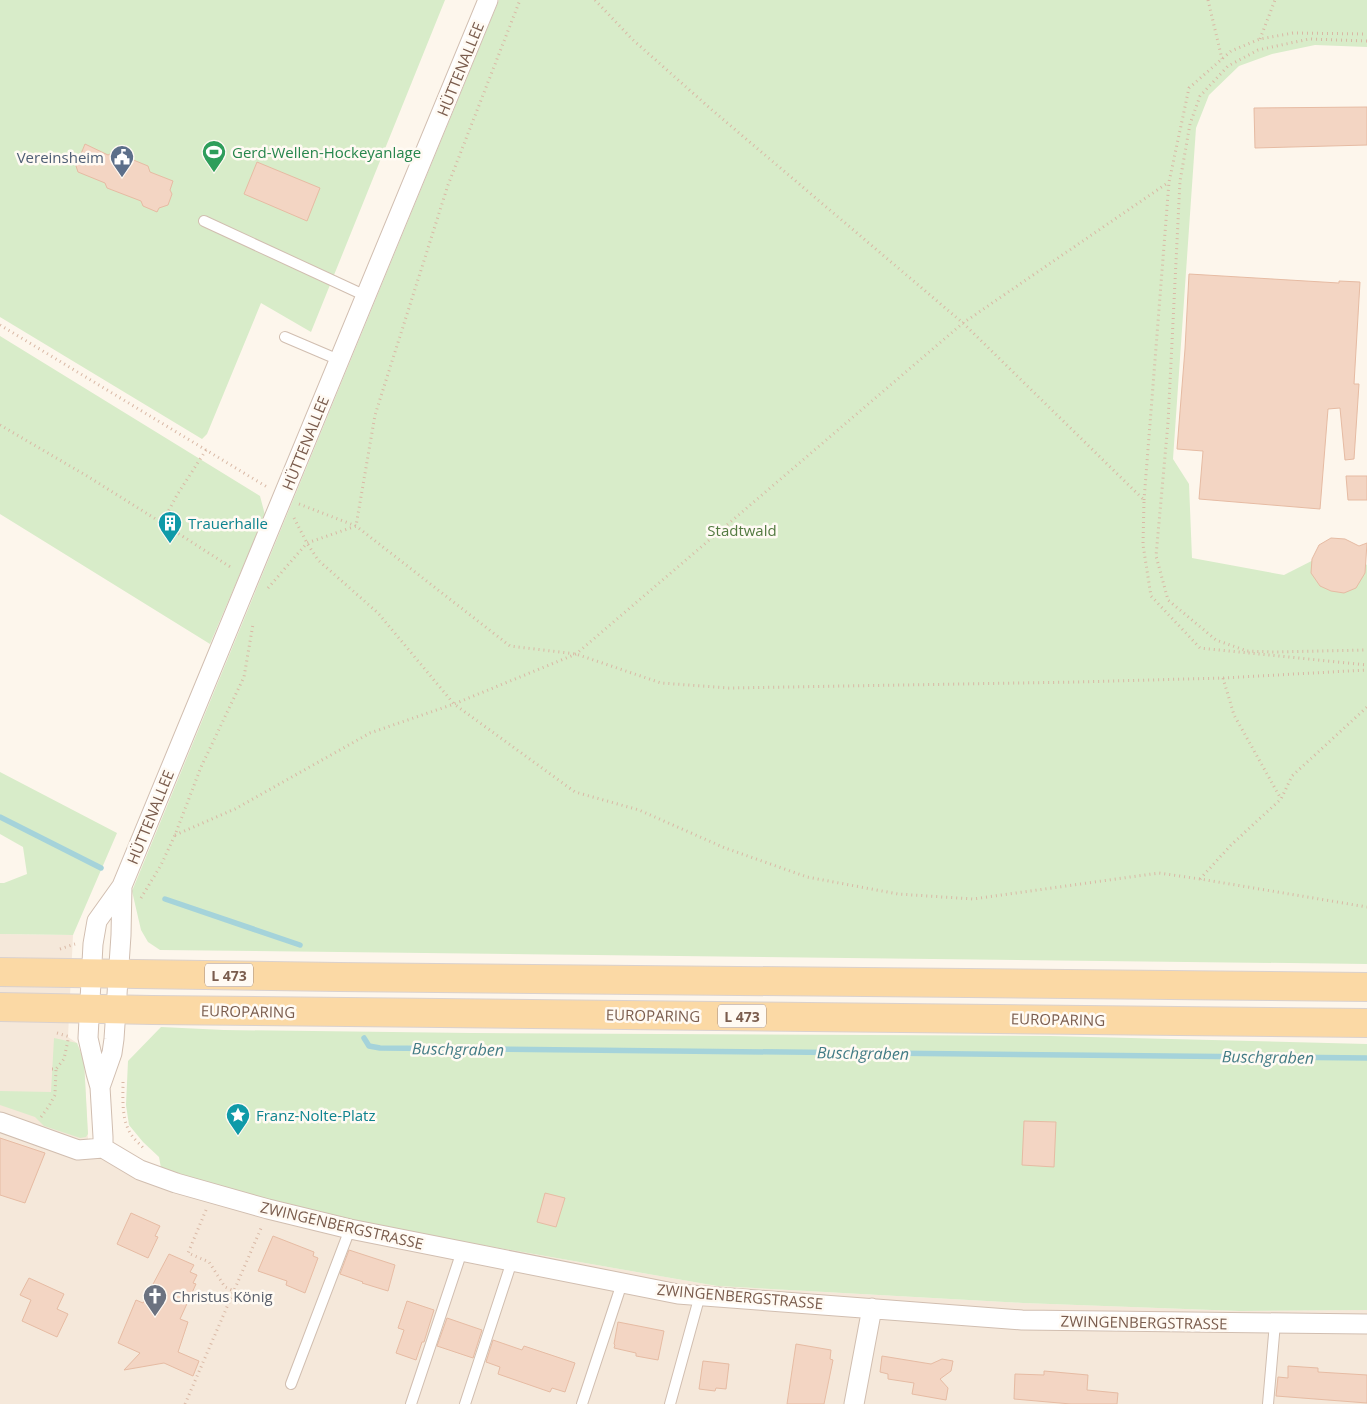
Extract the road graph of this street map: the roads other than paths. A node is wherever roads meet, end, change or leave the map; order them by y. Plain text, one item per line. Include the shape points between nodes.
1 (488, 0) edge
2 (204, 221) dead end
3 (366, 296) junction
4 (285, 336) dead end
5 (339, 360) junction
6 (122, 886) junction
7 (0, 972) edge
8 (92, 973) junction
9 (119, 973) junction
10 (1367, 987) edge
11 (0, 1007) edge
12 (90, 1009) junction
13 (116, 1009) junction
14 (1367, 1023) edge
15 (100, 1087) junction
16 (0, 1122) edge
17 (103, 1148) junction
18 (350, 1229) junction
19 (462, 1251) junction
20 (512, 1261) junction
21 (622, 1283) junction
22 (700, 1295) junction
23 (872, 1308) junction
24 (1275, 1323) junction
25 (1367, 1324) edge
26 (291, 1384) dead end
27 (411, 1404) edge
28 (464, 1404) edge
29 (582, 1404) edge
30 (670, 1404) edge
31 (854, 1404) edge
32 (1268, 1404) edge

1 - 3 street, HÜTTENALLEE
2 - 3 lane
3 - 5 street, HÜTTENALLEE
4 - 5 lane
5 - 6 street, HÜTTENALLEE
6 - 8 street, HÜTTENALLEE via 97,921
6 - 9 street, HÜTTENALLEE
7 - 8 main road, L 473
8 - 9 main road, L 473
8 - 12 street, HÜTTENALLEE
9 - 10 main road, L 473
9 - 13 street
11 - 12 main road, EUROPARING / L 473
12 - 13 main road, EUROPARING / L 473
12 - 15 street via 88,1038
13 - 14 main road, EUROPARING / L 473
13 - 15 street via 112,1053
15 - 17 street
16 - 17 street via 78,1150
17 - 18 street, ZWINGENBERGSTRASSE via 154,1175
18 - 19 street, ZWINGENBERGSTRASSE
18 - 26 lane
19 - 20 street, ZWINGENBERGSTRASSE
19 - 27 lane
20 - 21 street, ZWINGENBERGSTRASSE
20 - 28 lane
21 - 22 street, ZWINGENBERGSTRASSE
21 - 29 lane
22 - 23 street, ZWINGENBERGSTRASSE
22 - 30 lane
23 - 24 street, ZWINGENBERGSTRASSE via 1022,1320
23 - 31 street
24 - 25 street, ZWINGENBERGSTRASSE
24 - 32 lane

